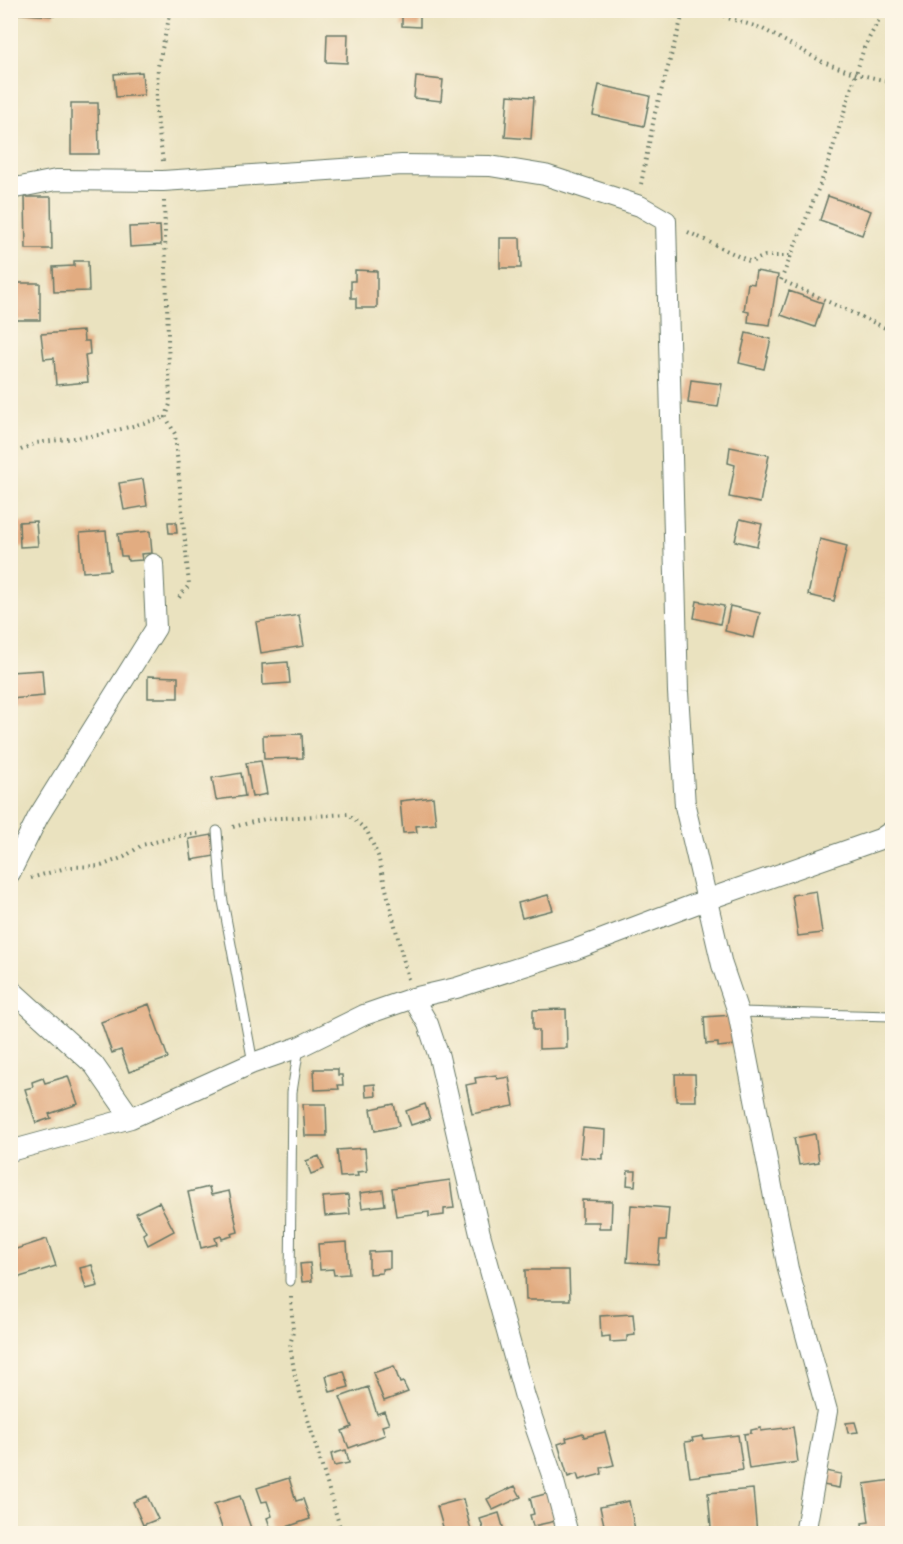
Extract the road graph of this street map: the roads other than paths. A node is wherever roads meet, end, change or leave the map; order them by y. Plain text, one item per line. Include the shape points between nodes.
1 (10, 189) edge
2 (153, 564) dead end
3 (217, 831) road end
4 (892, 831) edge
5 (15, 877) edge
6 (706, 900) junction
7 (10, 989) edge
8 (413, 998) junction
9 (738, 1012) junction
10 (892, 1016) edge
11 (299, 1047) junction
12 (253, 1063) junction
13 (131, 1118) junction
14 (10, 1151) edge
15 (290, 1281) road end
16 (568, 1533) edge
17 (805, 1533) edge

1 - 6 street via 56,180 164,181 402,165 489,166 545,175 640,206 666,220 679,703 686,806
2 - 5 street via 156,628 38,817
3 - 12 lane via 222,896
4 - 6 street via 880,839
6 - 8 street via 574,950
6 - 9 street
7 - 13 street via 94,1065
8 - 11 street via 364,1015
8 - 16 street via 428,1024 439,1057 480,1234
9 - 10 lane
9 - 17 street via 788,1269 827,1411
11 - 12 street
11 - 15 lane via 292,1092
12 - 13 street
13 - 14 street

